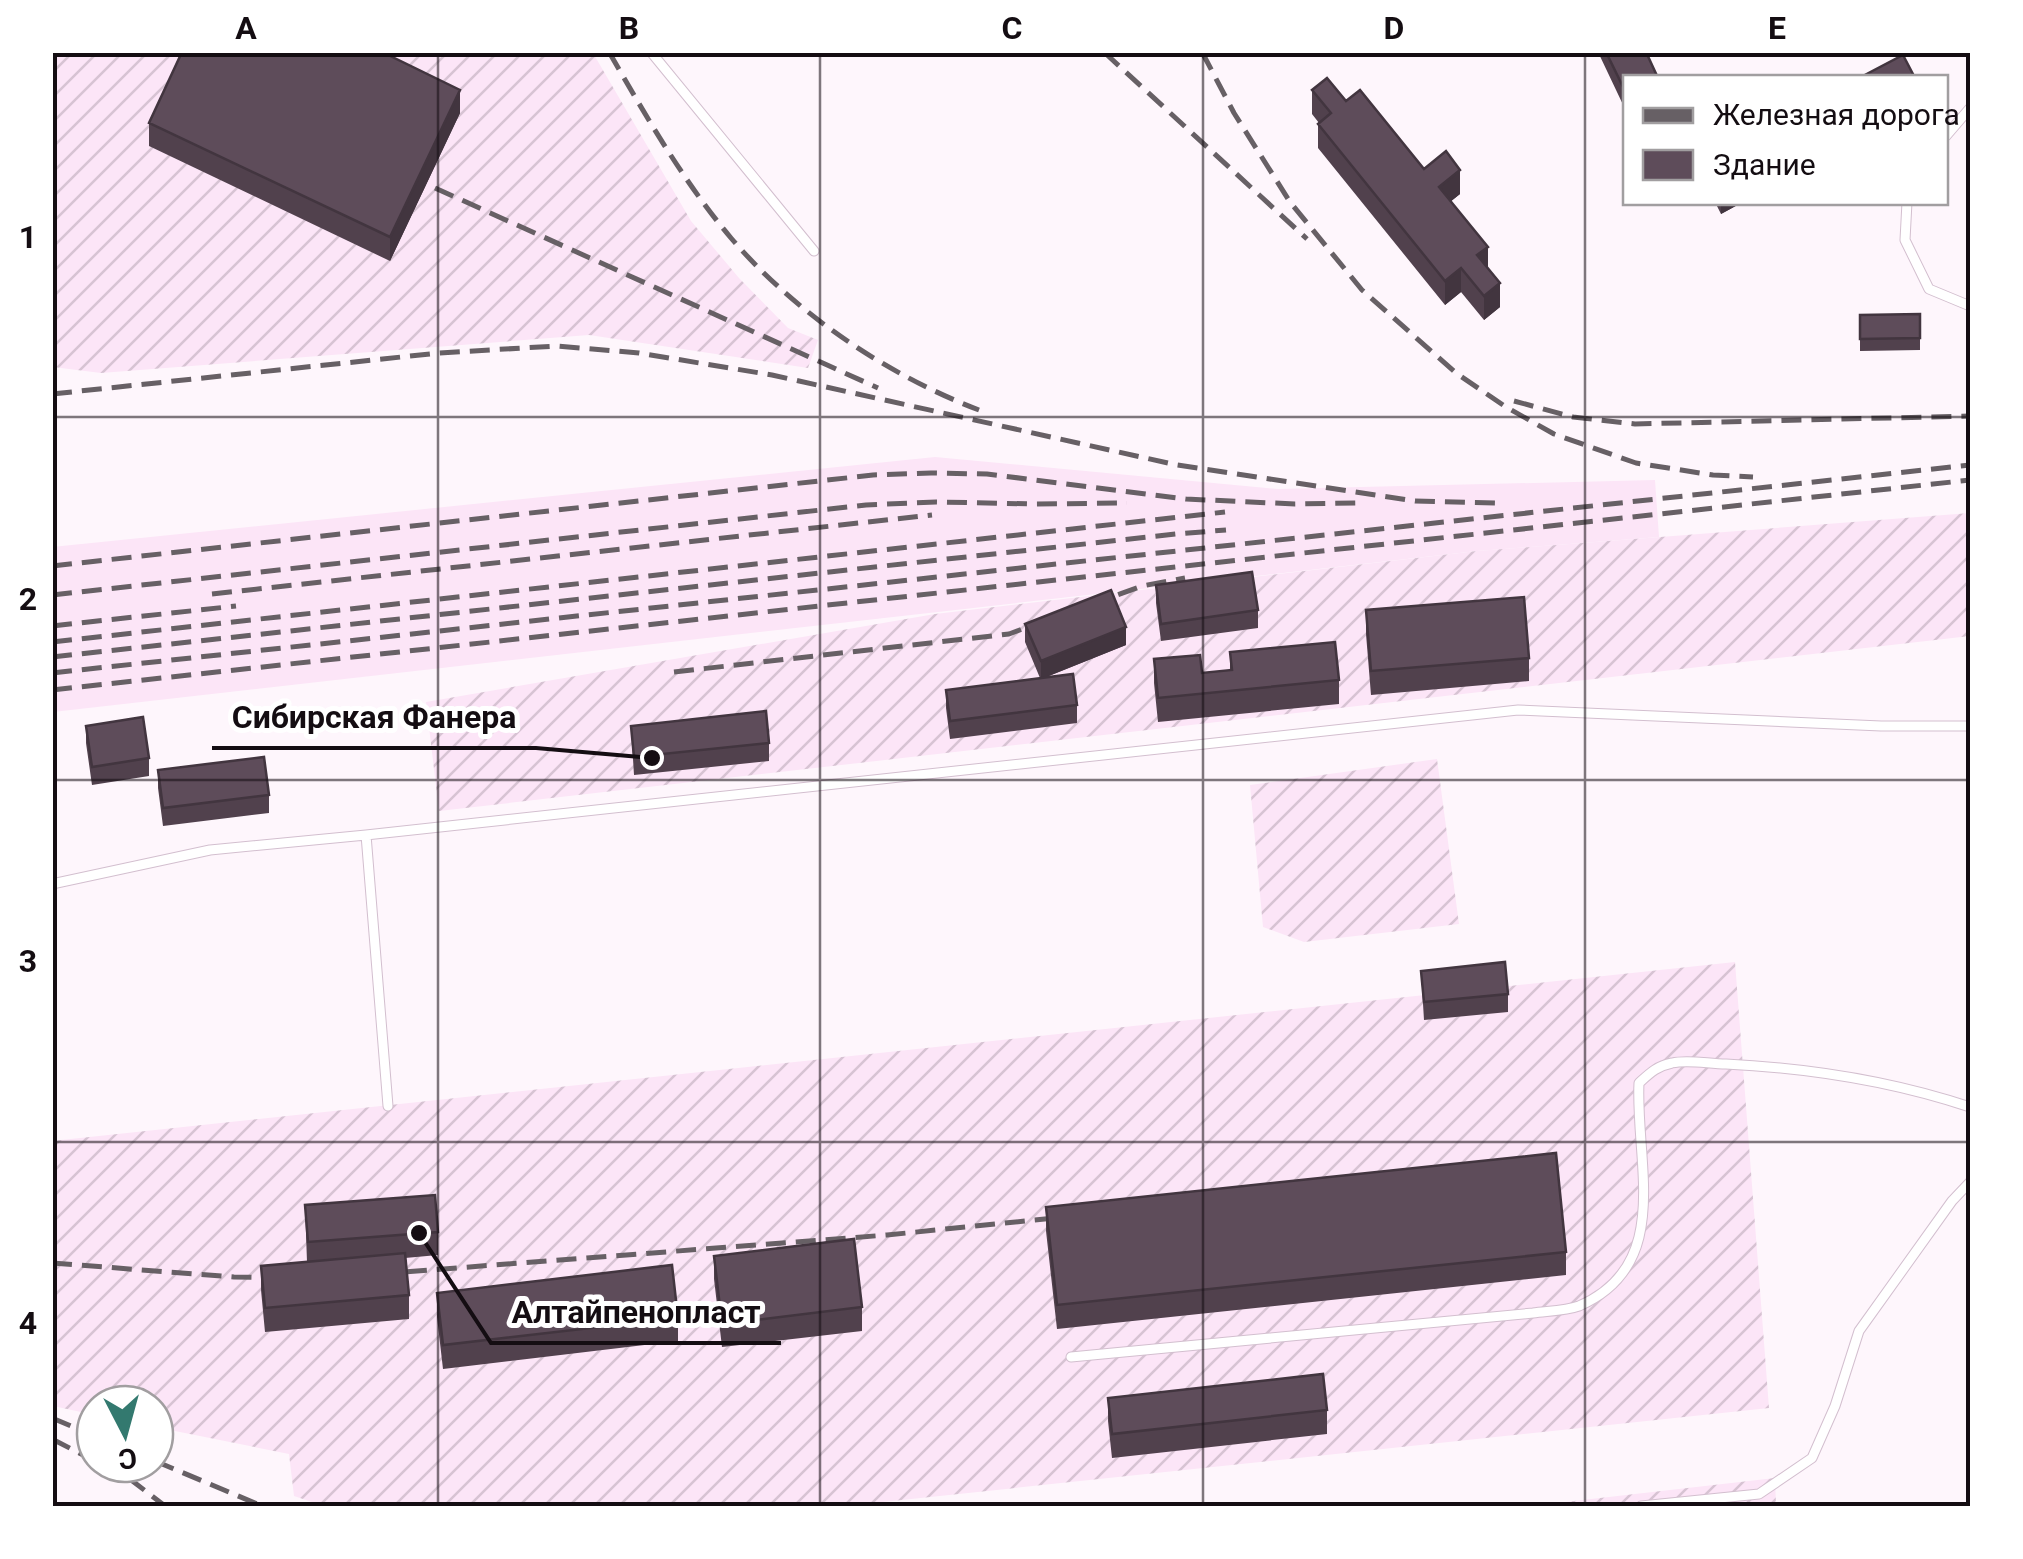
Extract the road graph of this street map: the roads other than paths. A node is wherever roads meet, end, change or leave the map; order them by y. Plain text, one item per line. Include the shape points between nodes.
1 (651, 52) edge
2 (1970, 108) edge
3 (1948, 134) edge
4 (1906, 205) edge
5 (814, 251) dead end
6 (1970, 306) edge
7 (1970, 726) edge
8 (366, 835) junction
9 (52, 884) edge
10 (388, 1106) dead end
11 (1970, 1107) edge
12 (1970, 1182) edge
13 (1071, 1358) dead end
14 (1640, 1506) edge

1 - 5 lane
2 - 3 lane
4 - 6 lane via 1905,240 1929,289
7 - 8 lane via 1518,710
8 - 9 lane via 210,850
8 - 10 lane
11 - 13 lane via 1848,1077 1676,1062 1654,1069 1640,1083 1644,1214 1635,1254 1609,1288 1576,1307
12 - 14 lane via 1859,1330 1812,1458 1759,1494

